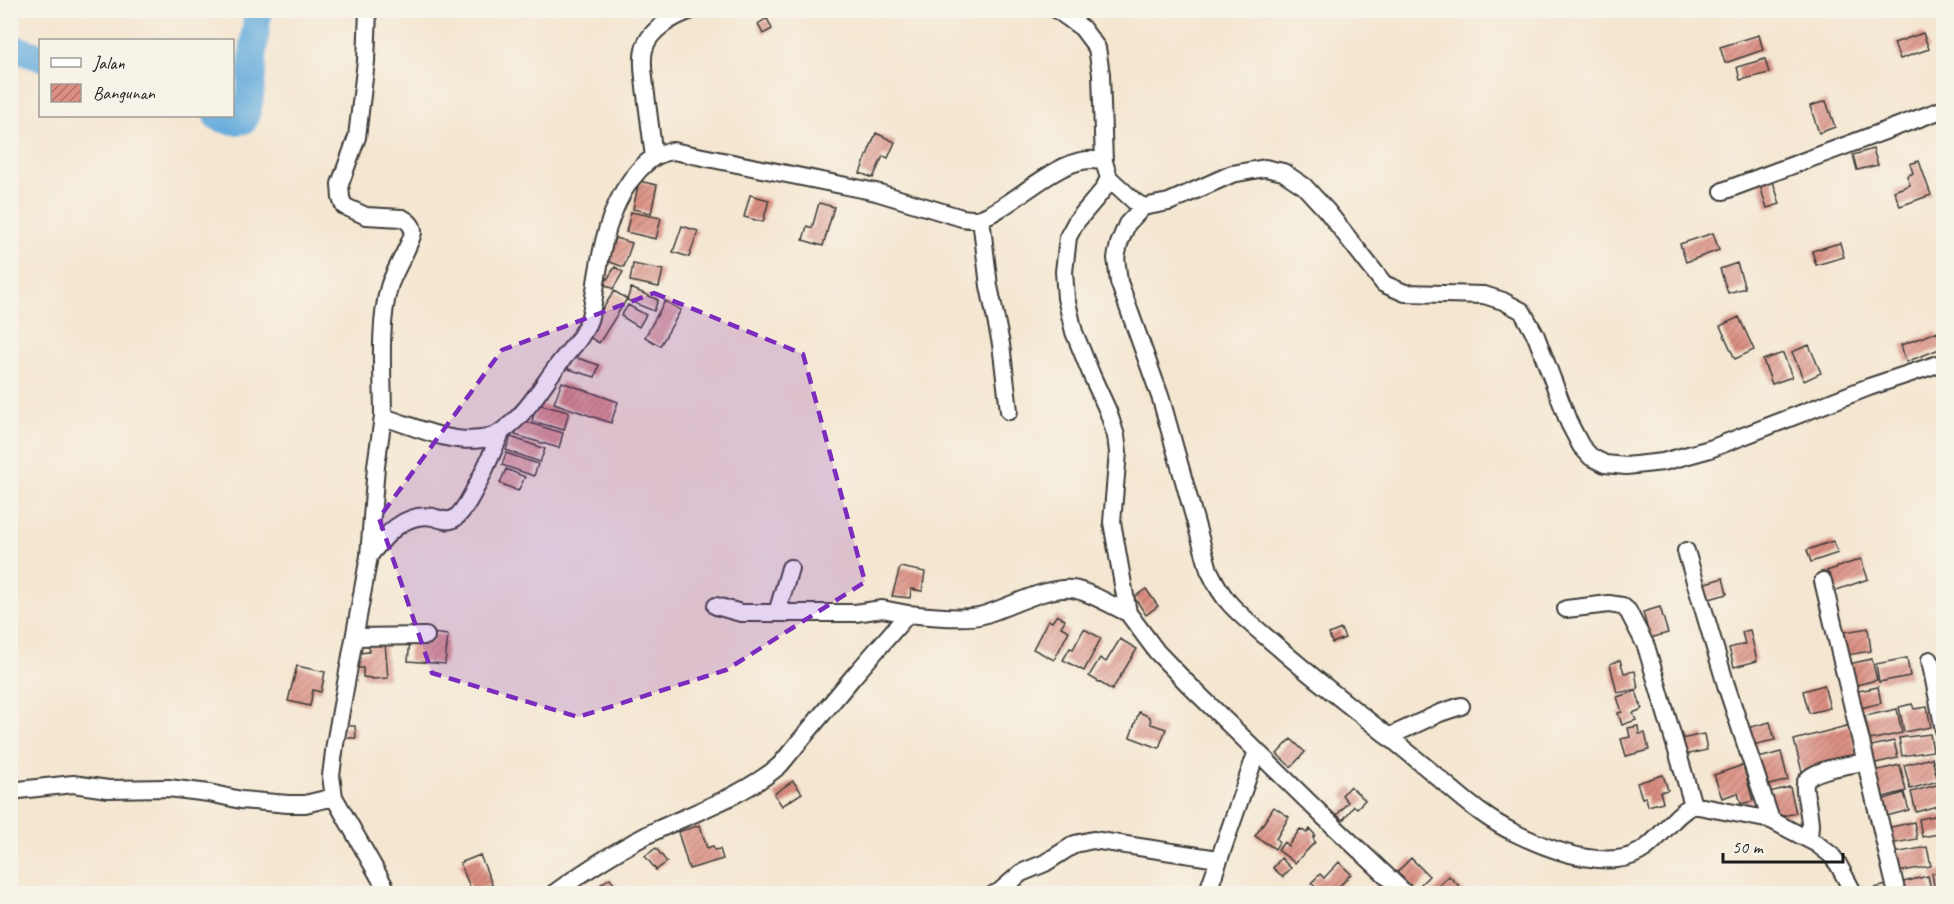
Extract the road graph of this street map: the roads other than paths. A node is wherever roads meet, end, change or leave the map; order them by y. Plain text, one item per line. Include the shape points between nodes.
1 (368, 10) edge
2 (692, 10) edge
3 (1057, 10) edge
4 (1944, 109) edge
5 (654, 157) junction
6 (1107, 170) junction
7 (1723, 191) dead end
8 (1143, 207) junction
9 (981, 218) junction
10 (1944, 362) edge
11 (1009, 411) dead end
12 (383, 417) junction
13 (501, 433) junction
14 (1686, 552) dead end
15 (369, 556) junction
16 (790, 568) dead end
17 (1823, 581) dead end
18 (716, 606) dead end
19 (1566, 609) dead end
20 (1128, 613) junction
21 (777, 614) junction
22 (908, 614) junction
23 (426, 636) dead end
24 (355, 637) junction
25 (1930, 660) dead end
26 (1461, 706) dead end
27 (1944, 730) edge
28 (1388, 737) junction
29 (1257, 751) junction
30 (1864, 762) junction
31 (10, 791) edge
32 (334, 797) junction
33 (1693, 805) junction
34 (1771, 820) junction
35 (1808, 839) junction
36 (1218, 859) junction
37 (1406, 893) edge
38 (389, 894) edge
39 (553, 894) edge
40 (994, 894) edge
41 (1207, 894) edge
42 (1854, 894) edge
43 (1897, 894) edge

1 - 12 street via 357,137 340,184 340,198 344,206 366,216 402,218 412,226 413,234 386,300
2 - 5 street via 665,23 644,49
3 - 6 street via 1082,28 1097,48
4 - 7 street
5 - 9 street via 674,152 876,192 962,218
5 - 13 street via 631,179 612,212 591,312 581,337 528,406
6 - 8 street
6 - 9 street via 1088,159 1076,162
6 - 20 street via 1103,190 1068,237 1064,272 1074,332 1116,436 1113,522
8 - 10 street via 1169,202 1232,174 1265,168 1283,172 1304,186 1327,211 1384,284 1405,293 1484,295 1522,311 1581,446 1605,464 1663,462 1710,449
8 - 28 street via 1127,224 1119,244 1119,282 1165,410 1209,570 1230,604
9 - 11 street
12 - 13 street via 454,438 482,439
12 - 15 street
13 - 15 street via 458,516 448,521 430,517 410,520 389,532
14 - 34 street
15 - 24 street
16 - 21 street
17 - 30 street
18 - 21 street via 741,613
19 - 33 street via 1609,604 1628,611 1646,646
20 - 22 street via 1072,589 980,616
20 - 29 street via 1157,652
21 - 22 street via 882,609
22 - 39 street via 769,775 657,830
23 - 24 street
24 - 32 street via 332,764
25 - 27 street
26 - 28 street
28 - 33 street via 1497,824 1572,854 1617,859 1633,855 1653,843
29 - 36 street
29 - 37 street
30 - 35 street via 1819,772 1806,780 1811,828
30 - 43 street
31 - 32 street via 86,784 108,789 168,788 288,804
32 - 38 street
33 - 34 street
34 - 35 street
35 - 42 street via 1831,855
36 - 40 street via 1093,840 1075,844 1021,873
36 - 41 street

